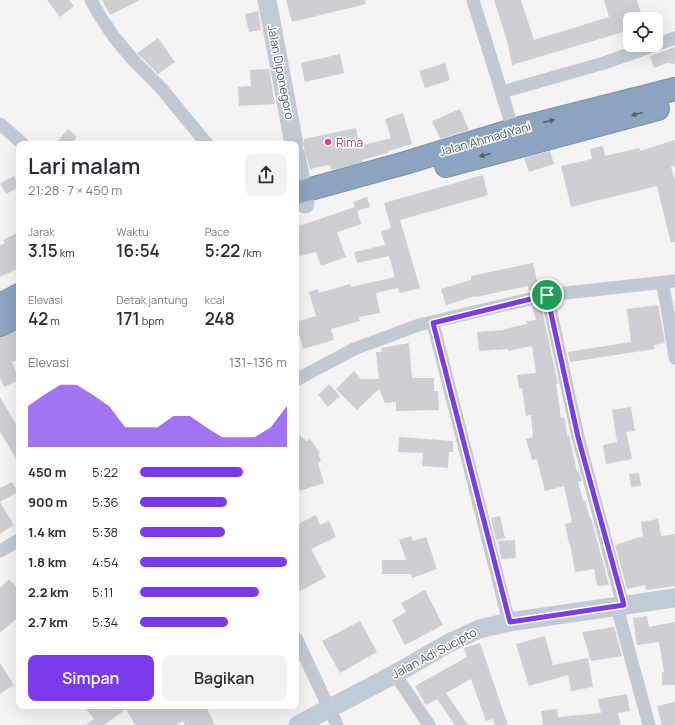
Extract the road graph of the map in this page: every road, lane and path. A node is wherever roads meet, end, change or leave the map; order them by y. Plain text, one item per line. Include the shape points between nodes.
1 (91, 0) edge
2 (267, 0) edge
3 (473, 0) edge
4 (675, 38) edge
5 (675, 89) edge
6 (502, 92) junction
7 (675, 104) edge
8 (0, 124) edge
9 (515, 138) junction
10 (20, 141) edge
11 (205, 141) edge
12 (293, 141) edge
13 (299, 188) edge
14 (300, 199) edge
15 (675, 280) edge
16 (662, 282) junction
17 (547, 295) junction
18 (16, 297) edge
19 (0, 305) edge
20 (16, 317) edge
21 (433, 323) junction
22 (0, 325) edge
23 (675, 358) edge
24 (299, 378) edge
25 (16, 542) edge
26 (0, 551) edge
27 (675, 598) edge
28 (620, 606) junction
29 (510, 622) junction
30 (299, 644) edge
31 (395, 674) junction
32 (333, 717) edge
33 (298, 725) edge
34 (429, 725) edge
35 (649, 725) edge

1 - 11 street via 114,37
2 - 12 street, Jalan Diponegoro
3 - 6 street
4 - 6 street via 604,63
9 -> 5 highway, Jalan Ahmad Yani
6 - 9 street
7 -> 9 highway, Jalan Ahmad Yani
8 - 10 street
9 - 14 highway, Jalan Ahmad Yani
13 - 14 street
15 - 16 street
16 - 17 street
16 - 23 street
17 - 21 street
17 - 28 street via 578,437
18 - 19 highway
20 - 22 highway
21 - 24 street via 419,325 354,348
21 - 29 street
25 - 26 street
27 - 28 street, Jalan Adi Sucipto
28 - 29 street, Jalan Adi Sucipto
28 - 35 street
29 - 31 street, Jalan Adi Sucipto via 479,629
30 - 32 street
31 - 32 street, Jalan Adi Sucipto
31 - 34 street
32 - 33 street, Jalan Adi Sucipto

